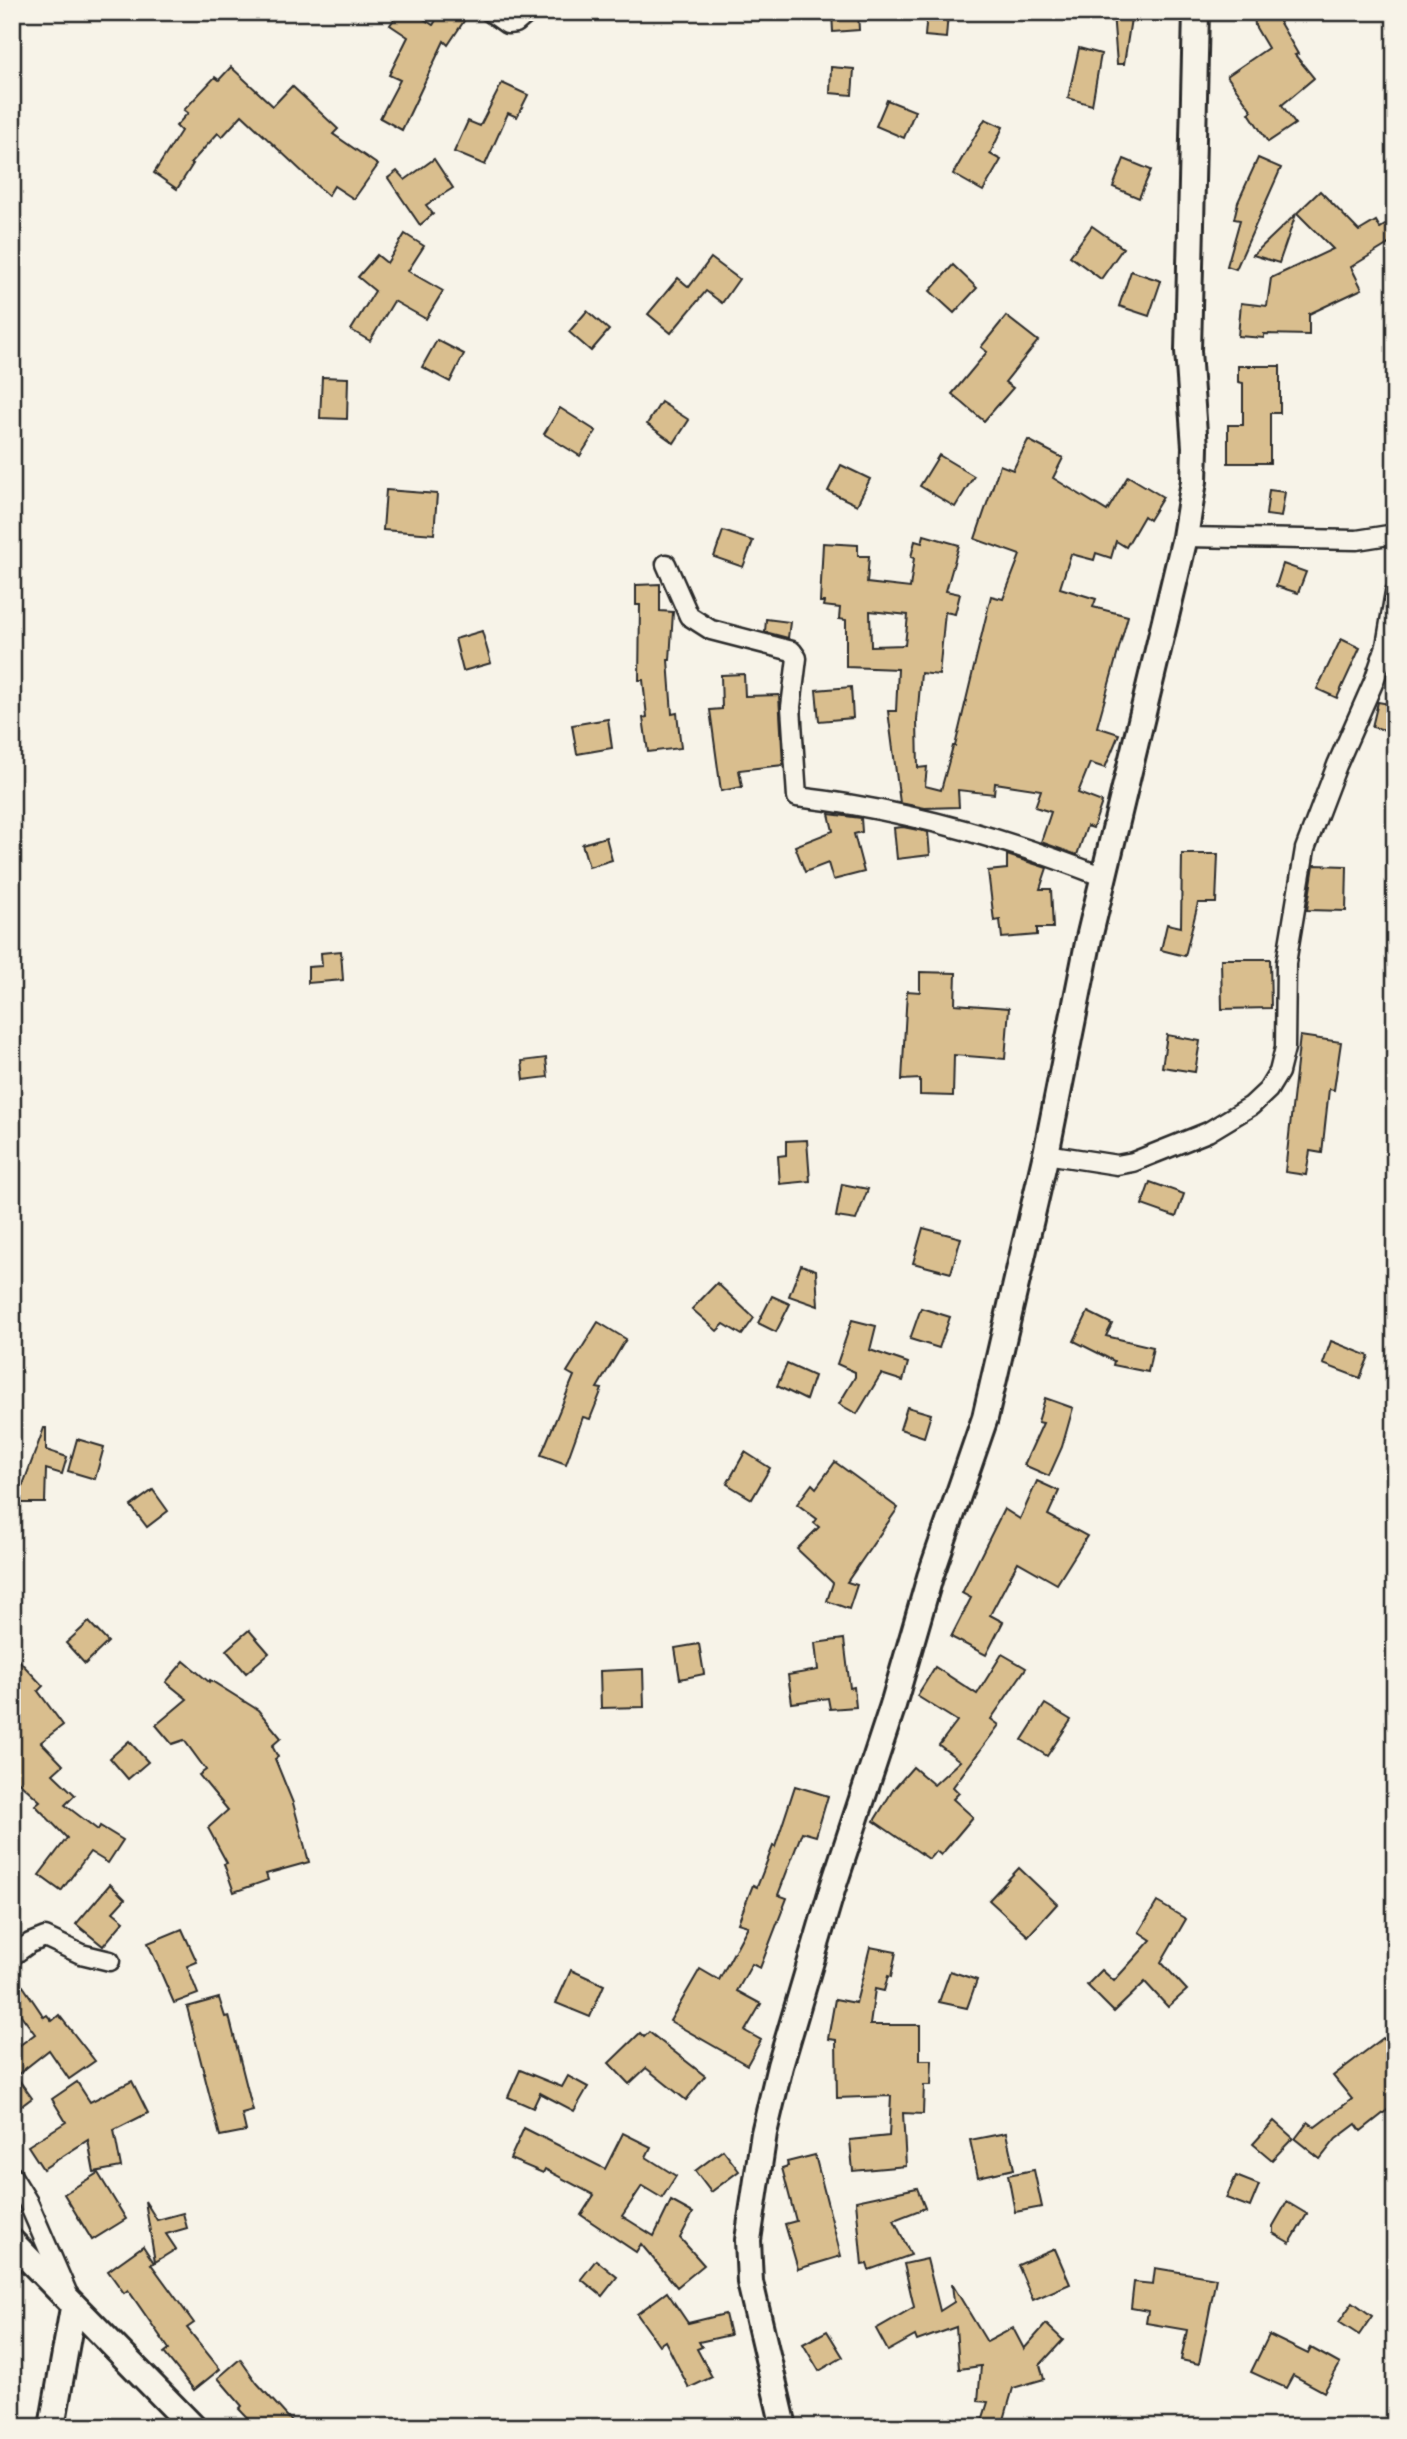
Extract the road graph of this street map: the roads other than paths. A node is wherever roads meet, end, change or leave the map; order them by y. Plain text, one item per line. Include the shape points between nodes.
1 (490, 12) edge
2 (529, 12) edge
3 (1196, 12) edge
4 (1395, 534) edge
5 (1185, 537) junction
6 (666, 564) dead end
7 (1395, 592) edge
8 (1105, 878) junction
9 (1046, 1154) junction
10 (12, 1956) edge
11 (110, 1961) dead end
12 (12, 2176) edge
13 (12, 2242) edge
14 (74, 2308) junction
15 (52, 2427) edge
16 (192, 2427) edge
17 (784, 2427) edge

1 - 2 street via 507,24
3 - 5 street via 1188,351 1195,447
4 - 5 street via 1357,540
5 - 8 street
6 - 8 street via 689,616 711,630 792,651 797,658 792,707 797,797 845,802 946,826 1043,853
7 - 9 street via 1387,646 1306,849 1286,963 1285,1048 1268,1090 1208,1132 1133,1162 1117,1165
8 - 9 street
9 - 17 street via 985,1418 832,1890 764,2133 748,2240 750,2282
10 - 11 street via 45,1937
12 - 14 street
13 - 14 street
14 - 15 street
14 - 16 street

